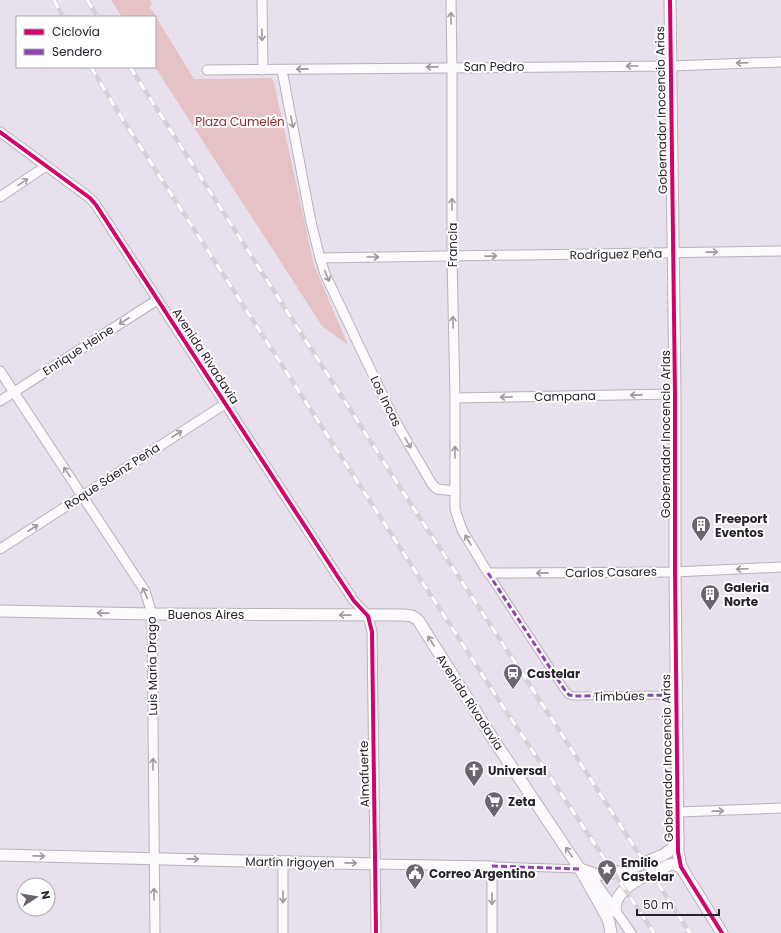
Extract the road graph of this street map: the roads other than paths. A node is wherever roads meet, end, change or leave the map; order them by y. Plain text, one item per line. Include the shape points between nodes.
1 (262, 0) edge
2 (451, 0) edge
3 (670, 0) edge
4 (781, 62) edge
5 (671, 66) junction
6 (452, 67) junction
7 (207, 70) dead end
8 (263, 70) junction
9 (282, 70) junction
10 (0, 132) edge
11 (46, 166) junction
12 (0, 197) edge
13 (781, 251) edge
14 (673, 253) junction
15 (452, 257) junction
16 (320, 258) junction
17 (157, 300) junction
18 (0, 371) edge
19 (13, 392) junction
20 (675, 394) junction
21 (455, 398) junction
22 (0, 401) edge
23 (225, 404) junction
24 (455, 491) junction
25 (82, 495) junction
26 (0, 549) edge
27 (781, 567) edge
28 (675, 572) junction
29 (488, 573) junction
30 (0, 611) edge
31 (152, 614) junction
32 (368, 616) junction
33 (412, 616) joint
34 (676, 695) junction
35 (781, 808) edge
36 (679, 812) junction
37 (679, 837) junction
38 (0, 855) edge
39 (154, 859) junction
40 (283, 861) junction
41 (375, 864) junction
42 (492, 866) junction
43 (681, 867) junction
44 (580, 869) junction
45 (616, 911) junction
46 (610, 928) edge
47 (155, 933) edge
48 (283, 933) edge
49 (376, 933) edge
50 (492, 933) edge
51 (631, 933) edge
52 (722, 933) edge

1 -> 8 street
6 -> 2 street, Francia
3 - 5 street, Gobernador Inocencio Arias
4 -> 5 street, San Pedro
5 -> 6 street, San Pedro
5 - 14 street, Gobernador Inocencio Arias
6 -> 9 street, San Pedro
15 -> 6 street, Francia
7 - 8 street, San Pedro
8 - 9 street, San Pedro
9 -> 16 street, Los Incas
10 - 11 street, Avenida Rivadavia
12 -> 11 street
11 - 17 street, Avenida Rivadavia via 96,205
14 -> 13 street, Rodríguez Peña
15 -> 14 street, Rodríguez Peña
14 - 20 street, Gobernador Inocencio Arias
16 -> 15 street, Rodríguez Peña
21 -> 15 street, Francia
16 -> 24 street, Los Incas via 325,274 394,419 428,478 437,489
17 -> 19 street, Enrique Heine
17 - 23 street, Avenida Rivadavia
18 - 19 street, Luis María Drago
19 - 22 street, Enrique Heine
25 -> 19 street, Luis María Drago
20 -> 21 street, Campana
20 - 28 street, Gobernador Inocencio Arias
24 -> 21 street, Francia
25 -> 23 street, Roque Sáenz Peña
23 - 32 street, Avenida Rivadavia via 352,597
29 -> 24 street via 462,530 455,509
26 -> 25 street, Roque Sáenz Peña
31 -> 25 street, Luis María Drago via 145,591
27 -> 28 street, Carlos Casares
28 -> 29 street, Carlos Casares
28 - 34 street, Gobernador Inocencio Arias
29 - 34 street, Timbúes via 569,694
31 -> 30 street, Buenos Aires
32 -> 31 street, Buenos Aires
39 -> 31 street, Luis María Drago
32 - 33 street, Buenos Aires
32 - 41 street, Almafuerte via 372,632
44 -> 33 street, Avenida Rivadavia via 493,739 418,620
34 - 36 street, Gobernador Inocencio Arias
36 -> 35 street
36 - 37 street, Gobernador Inocencio Arias
37 - 43 street, Gobernador Inocencio Arias
37 - 44 street via 672,848 663,855 625,871 597,875
38 -> 39 street, Martín Irigoyen
39 -> 40 street, Martín Irigoyen
47 -> 39 street, Luis María Drago
40 -> 41 street, Martín Irigoyen
40 -> 48 street
41 - 42 street, Martín Irigoyen
41 - 49 street, Almafuerte
42 - 44 street, Martín Irigoyen
42 -> 50 street
43 - 45 street via 669,865 634,883 617,898
43 - 52 street
44 - 45 street, Avenida Rivadavia via 597,884
44 - 46 street, Avenida Rivadavia
45 - 51 street, Avenida Rivadavia

